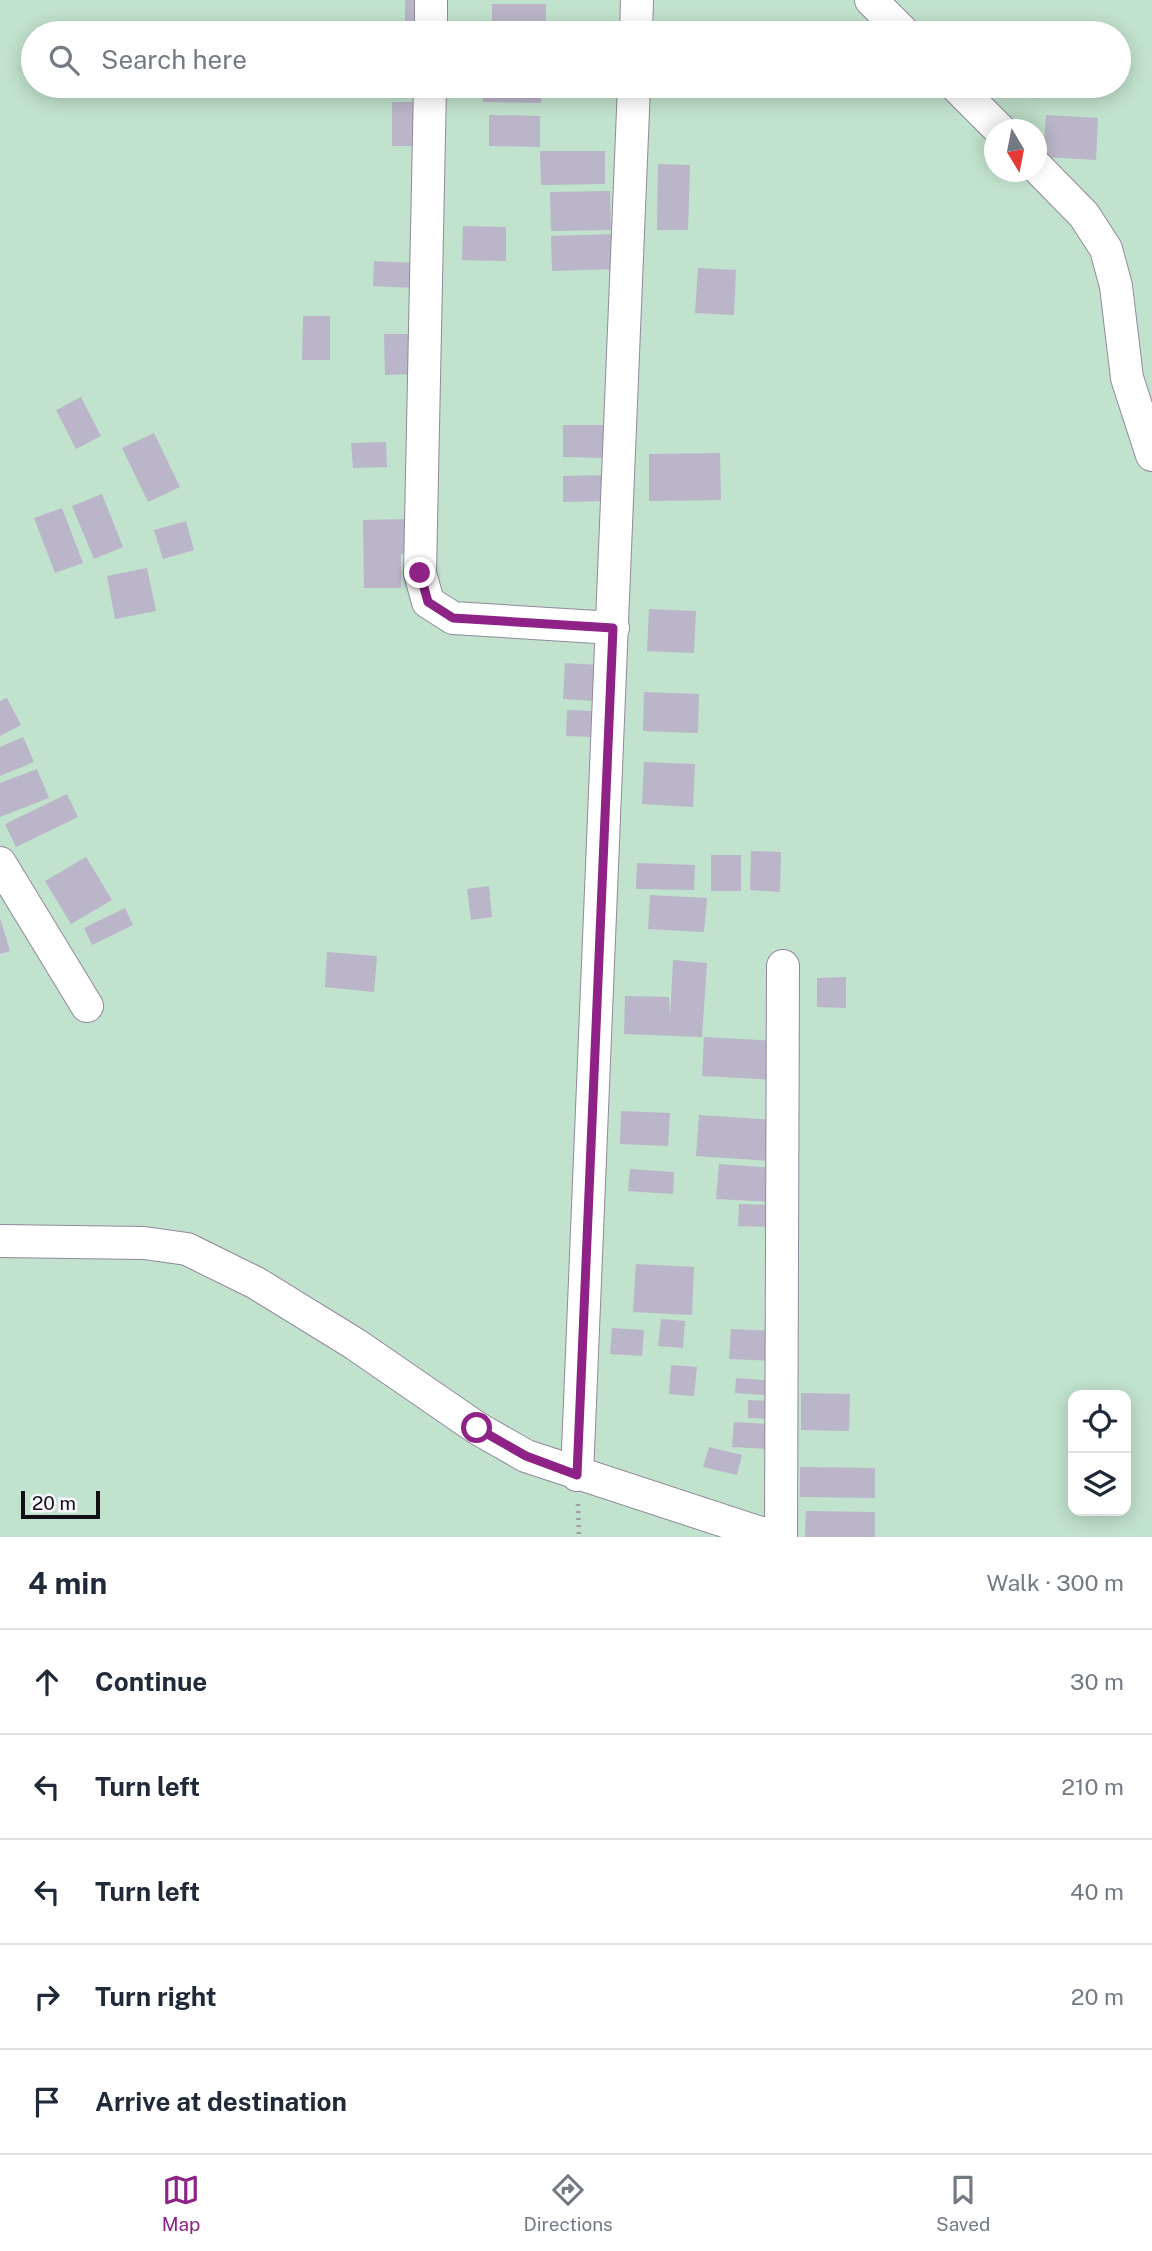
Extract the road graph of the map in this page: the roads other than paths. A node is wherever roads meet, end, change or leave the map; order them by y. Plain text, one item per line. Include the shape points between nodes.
1 (431, 0) edge
2 (637, 0) edge
3 (871, 0) edge
4 (431, 21) edge
5 (636, 21) edge
6 (892, 21) edge
7 (430, 98) edge
8 (634, 98) edge
9 (968, 98) edge
10 (989, 119) edge
11 (1047, 176) edge
12 (1152, 455) edge
13 (613, 628) junction
14 (0, 863) edge
15 (783, 966) dead end
16 (87, 1006) dead end
17 (0, 1241) edge
18 (577, 1475) junction
19 (773, 1537) edge
20 (781, 1537) edge

1 - 4 street
2 - 5 street
3 - 6 street
7 - 13 street via 420,573 428,602 453,618
8 - 13 street
9 - 10 street
11 - 12 street via 1084,215 1107,249 1127,378
13 - 18 street
14 - 16 street
15 - 20 street
17 - 18 street via 144,1242 187,1248 256,1283 355,1344 516,1451
18 - 19 street

